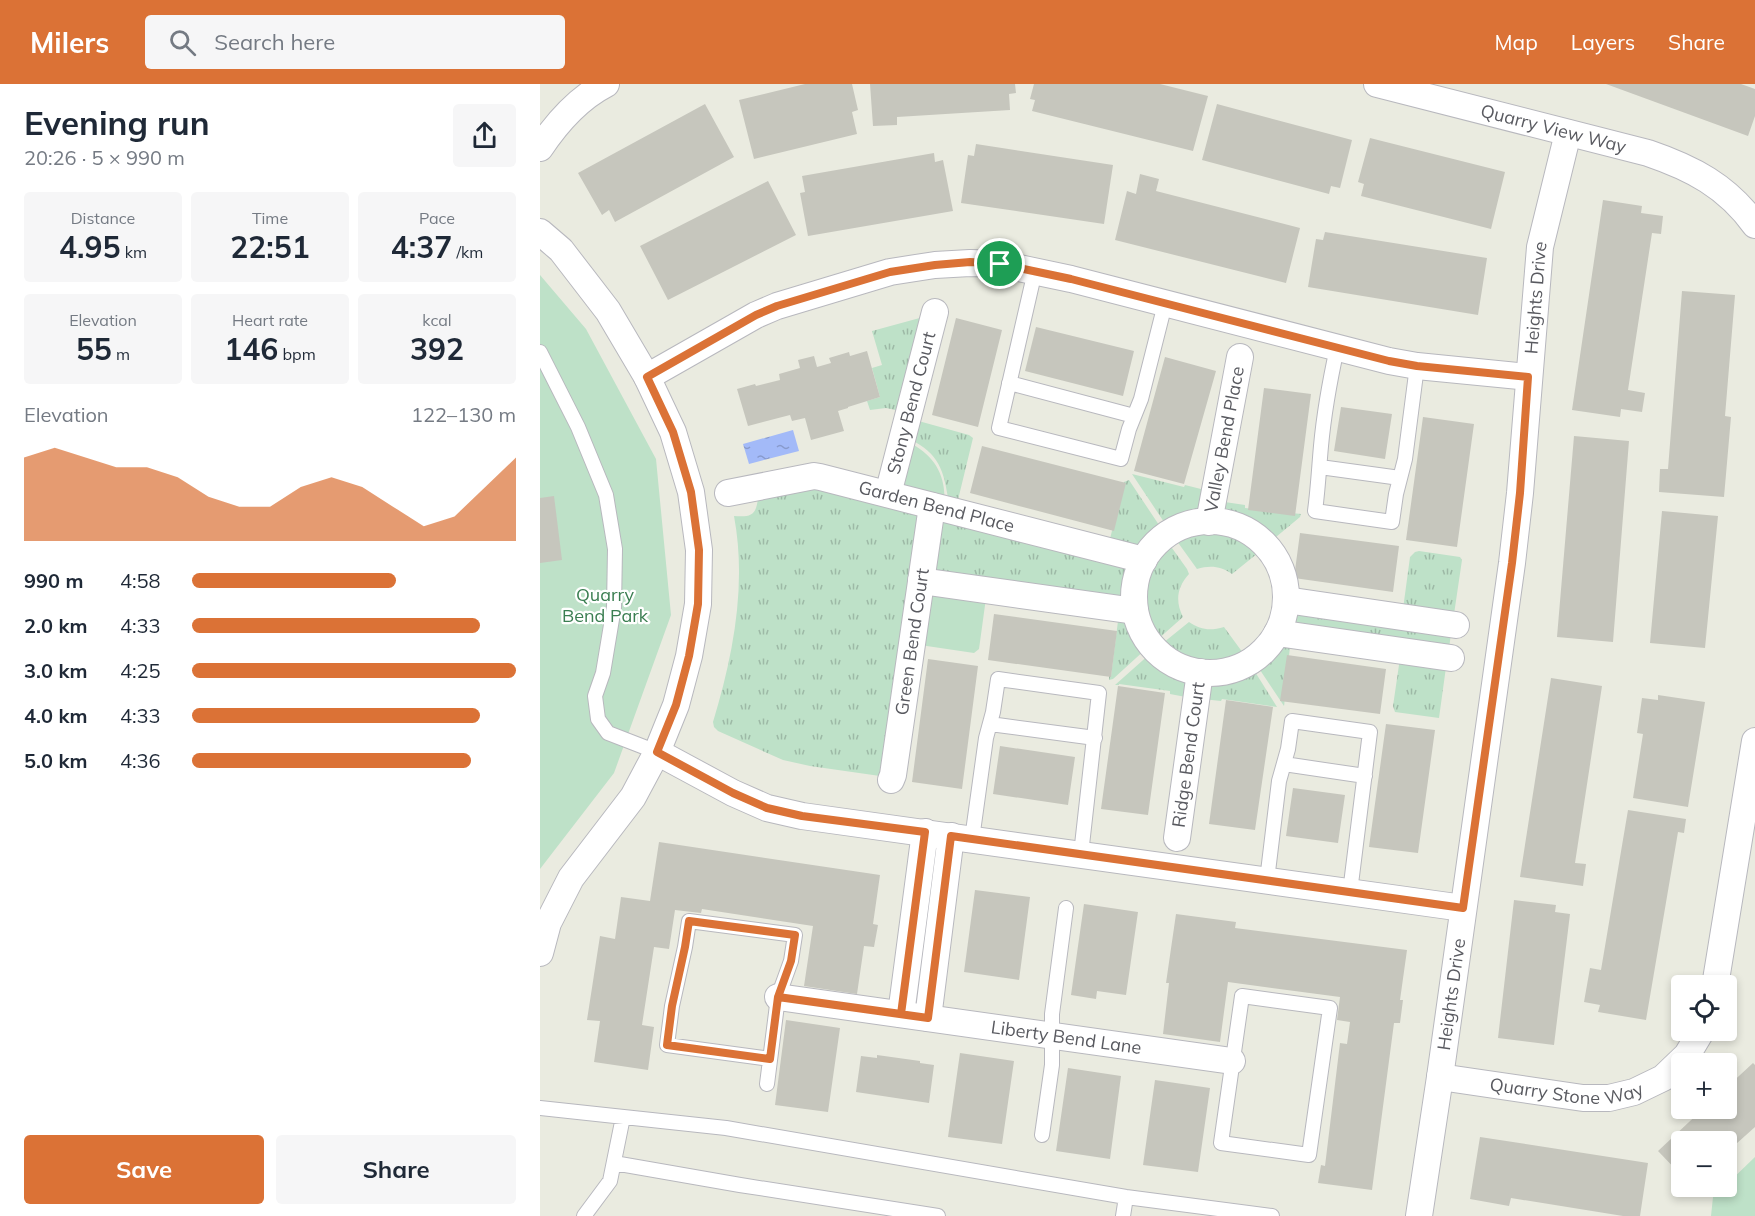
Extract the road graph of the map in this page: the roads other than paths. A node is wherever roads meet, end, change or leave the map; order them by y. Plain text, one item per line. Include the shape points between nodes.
1 (606, 84) edge
2 (1377, 84) edge
3 (1568, 133) junction
4 (540, 148) edge
5 (1755, 225) edge
6 (540, 232) edge
7 (1035, 271) junction
8 (1165, 304) junction
9 (935, 312) dead end
10 (1336, 348) junction
11 (540, 352) edge
12 (1240, 357) dead end
13 (1417, 366) junction
14 (647, 377) junction
15 (1528, 377) junction
16 (1009, 383) junction
17 (1134, 416) junction
18 (1320, 467) junction
19 (1400, 478) junction
20 (728, 493) dead end
21 (888, 494) junction
22 (932, 506) junction
23 (1209, 522) junction
24 (1144, 560) junction
25 (921, 581) junction
26 (1286, 600) junction
27 (1135, 611) junction
28 (1456, 625) dead end
29 (1277, 633) junction
30 (1451, 658) dead end
31 (1200, 672) junction
32 (990, 724) junction
33 (1095, 738) junction
34 (1755, 741) edge
35 (657, 752) junction
36 (1284, 764) junction
37 (1365, 776) junction
38 (891, 780) dead end
39 (925, 832) junction
40 (962, 838) junction
41 (1177, 838) dead end
42 (1081, 854) junction
43 (1267, 880) junction
44 (1350, 892) junction
45 (1066, 908) dead end
46 (1463, 908) junction
47 (540, 953) edge
48 (1717, 975) edge
49 (778, 997) junction
50 (901, 1014) junction
51 (928, 1018) junction
52 (1051, 1036) junction
53 (1695, 1041) edge
54 (770, 1059) junction
55 (1232, 1061) junction
56 (1440, 1077) junction
57 (767, 1084) dead end
58 (540, 1108) edge
59 (623, 1117) junction
60 (1042, 1135) dead end
61 (614, 1163) junction
62 (1126, 1197) junction
63 (584, 1216) edge
64 (938, 1216) edge
65 (1123, 1216) edge
66 (1272, 1216) edge
67 (1419, 1216) edge

1 - 4 street via 575,107
2 - 3 street, Quarry View Way
3 - 5 street, Quarry View Way via 1648,153 1698,173 1721,189
3 - 15 street, Heights Drive via 1540,247
6 - 14 street via 561,250 608,311
7 - 8 street
7 - 14 street via 970,262 890,272 756,315
7 - 16 lane
8 - 10 street
8 - 17 lane
9 - 21 street, Stony Bend Court
10 - 13 street
10 - 18 lane
11 - 35 lane via 578,427 606,495 615,549 614,607 596,696 598,719 608,733
12 - 23 street, Valley Bend Place
13 - 15 street
13 - 19 lane
14 - 35 street via 673,432 691,492 699,550 698,604 689,656 676,705
15 - 46 street, Heights Drive via 1512,563
16 - 17 lane
16 - 17 lane via 999,428 1010,431 1121,459
18 - 19 lane
18 - 19 lane via 1315,511 1392,522
20 - 21 street, Garden Bend Place via 814,476
21 - 22 street, Garden Bend Place
22 - 24 street, Garden Bend Place
22 - 25 street, Green Bend Court
23 - 24 street via 1181,527 1168,534
23 - 26 street via 1241,529 1268,548 1282,573
24 - 27 street via 1135,585
25 - 27 street
25 - 38 street, Green Bend Court
26 - 28 street
26 - 29 street
27 - 31 street via 1153,648 1174,664
29 - 30 street
29 - 31 street via 1261,653 1245,664 1227,671
31 - 41 street, Ridge Bend Court
32 - 33 lane
32 - 33 lane via 998,679 1099,693
32 - 40 lane
33 - 42 lane
34 - 48 street
35 - 39 street via 767,808
35 - 47 street via 633,797 570,878 548,923
36 - 37 lane
36 - 37 lane via 1292,721 1370,732
36 - 43 lane
37 - 44 lane
39 - 40 street
39 - 50 street
40 - 42 street
40 - 51 street
42 - 43 street
43 - 44 street
44 - 46 street
45 - 52 lane
46 - 56 street, Heights Drive
49 - 50 street, Liberty Bend Lane
49 - 54 lane
49 - 54 lane via 791,961 795,935 689,921 667,1045
50 - 51 street, Liberty Bend Lane
51 - 52 street, Liberty Bend Lane
52 - 55 street, Liberty Bend Lane
52 - 60 lane via 1052,1065
53 - 56 street, Quarry Stone Way via 1664,1078 1609,1098 1583,1098
54 - 57 lane
55 - 55 lane via 1242,996 1330,1008 1309,1155 1221,1143
56 - 67 street, Heights Drive
58 - 59 lane
59 - 61 lane
59 - 62 lane via 726,1128
61 - 63 lane via 610,1181
61 - 64 lane
62 - 65 lane
62 - 66 lane

